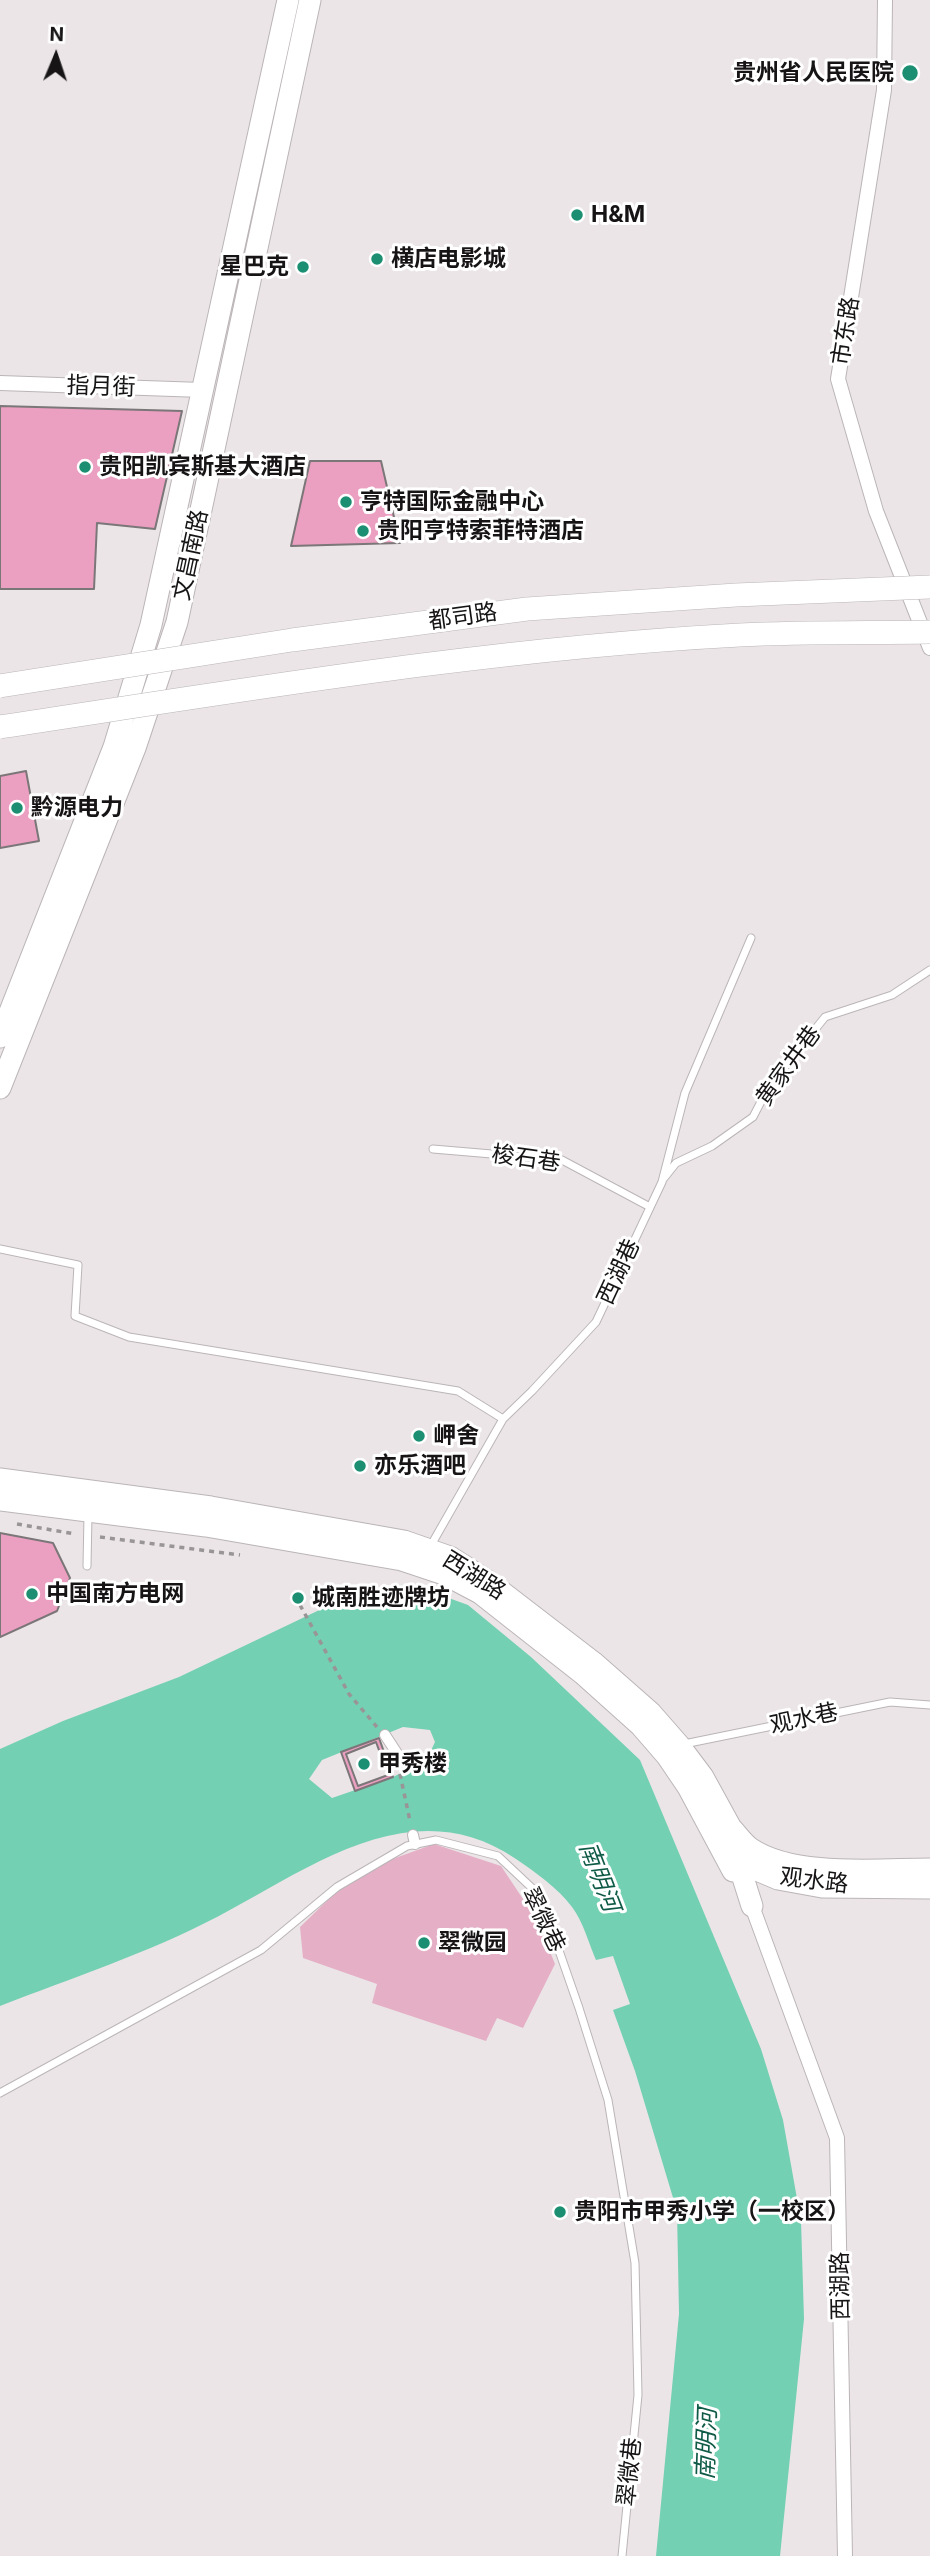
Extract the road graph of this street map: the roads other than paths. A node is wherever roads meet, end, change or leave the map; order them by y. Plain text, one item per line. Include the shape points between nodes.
1 (288, 0) edge
2 (310, 0) edge
3 (886, 0) edge
4 (0, 383) edge
5 (202, 390) junction
6 (930, 587) edge
7 (930, 632) edge
8 (930, 648) edge
9 (0, 686) edge
10 (0, 727) edge
11 (751, 939) dead end
12 (930, 970) edge
13 (0, 1037) edge
14 (0, 1088) edge
15 (433, 1149) dead end
16 (662, 1182) junction
17 (650, 1207) junction
18 (0, 1249) edge
19 (503, 1419) junction
20 (0, 1479) edge
21 (0, 1500) edge
22 (88, 1511) junction
23 (422, 1557) junction
24 (88, 1566) dead end
25 (930, 1705) edge
26 (384, 1735) road end
27 (679, 1745) junction
28 (402, 1761) road end
29 (722, 1831) junction
30 (738, 1862) junction
31 (930, 1869) edge
32 (930, 1888) edge
33 (752, 1906) junction
34 (0, 2093) edge
35 (622, 2556) edge
36 (845, 2556) edge

1 - 5 main road, 文昌南路
2 - 14 main road, 文昌南路 via 177,622 135,748
3 - 8 street, 市东路 via 884,90 838,379 876,512
4 - 5 street, 指月街
5 - 13 main road, 文昌南路 via 150,625 114,747
6 - 9 main road, 都司路, bridge via 527,609
7 - 10 main road, 都司路, bridge via 740,635 520,653
11 - 16 lane, 西湖巷 via 685,1093
12 - 16 lane, 黄家井巷 via 892,995 825,1017 768,1088 753,1117 712,1146 676,1163
15 - 17 lane, 梭石巷 via 562,1160
16 - 17 lane, 西湖巷
17 - 19 lane, 西湖巷 via 596,1322
18 - 19 lane via 78,1265 75,1316 129,1337 458,1391
19 - 23 lane, 西湖巷
20 - 23 main road, 西湖路 via 211,1507 404,1541
21 - 22 main road, 西湖路
22 - 23 main road, 西湖路 via 402,1560
22 - 24 lane
23 - 27 main road, 西湖路 via 450,1557 489,1582 593,1662 651,1713
23 - 29 main road, 西湖路 via 480,1593 641,1726
25 - 27 lane, 观水巷 via 890,1702
26 - 28 street
27 - 29 main road, 西湖路 via 703,1777
29 - 30 main road, 观水路
29 - 31 main road, 观水路 via 783,1863 818,1868
29 - 33 main road, 西湖路
30 - 32 main road, 观水路 via 778,1879 822,1886
30 - 33 main road, 西湖路
33 - 36 street, 西湖路 via 837,2138
34 - 35 lane, 翠微巷 via 261,1950 337,1886 414,1840 436,1840 498,1856 533,1888 556,1942 608,2100 635,2263 638,2395

